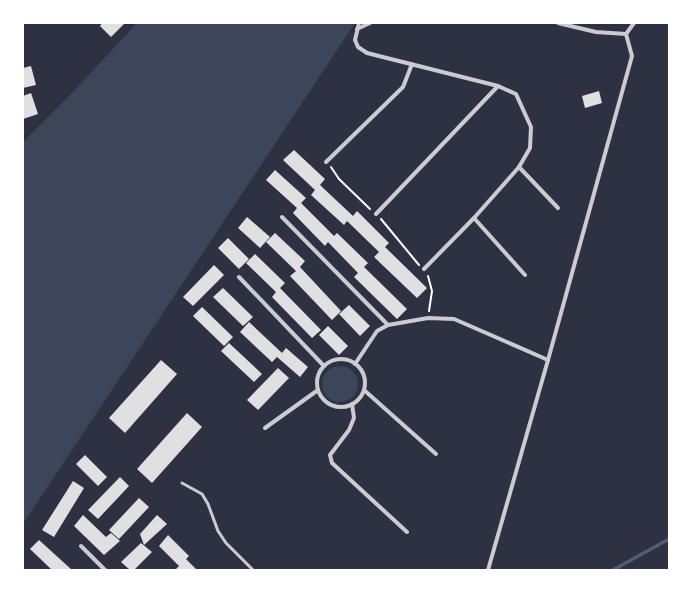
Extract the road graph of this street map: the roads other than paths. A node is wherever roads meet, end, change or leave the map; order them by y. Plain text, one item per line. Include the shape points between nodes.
1 (359, 23) edge
2 (370, 23) edge
3 (558, 23) edge
4 (634, 23) edge
5 (357, 29) junction
6 (626, 34) junction
7 (412, 64) junction
8 (498, 86) junction
9 (326, 162) road end
10 (520, 167) junction
11 (558, 208) dead end
12 (376, 214) road end
13 (282, 217) dead end
14 (474, 218) junction
15 (424, 269) road end
16 (525, 275) dead end
17 (239, 277) dead end
18 (388, 324) junction
19 (548, 360) junction
20 (355, 364) junction
21 (324, 366) junction
22 (318, 390) junction
23 (364, 390) junction
24 (352, 404) junction
25 (265, 428) dead end
26 (436, 454) dead end
27 (182, 483) dead end
28 (407, 532) dead end
29 (81, 546) dead end
30 (105, 570) edge
31 (253, 570) edge
32 (488, 570) edge

1 - 5 street
2 - 5 street
3 - 6 street via 596,32
4 - 6 street
5 - 7 street via 354,40 358,47 367,53
6 - 19 street via 632,56
7 - 8 street
7 - 9 street via 403,86
8 - 10 street via 516,94 531,127 530,148
8 - 12 street
10 - 11 street
10 - 14 street
13 - 18 street
14 - 15 street
14 - 16 street
17 - 21 street
18 - 19 street via 428,318 454,319
18 - 20 street via 377,330
19 - 32 street
20 - 21 street via 339,359
20 - 23 street via 363,376
21 - 22 street via 317,377
22 - 24 street via 323,399 332,406
22 - 25 street
23 - 24 street
23 - 26 street
24 - 28 street via 354,418 349,430 330,455 332,463
27 - 31 lane via 202,494 226,543
29 - 30 street

